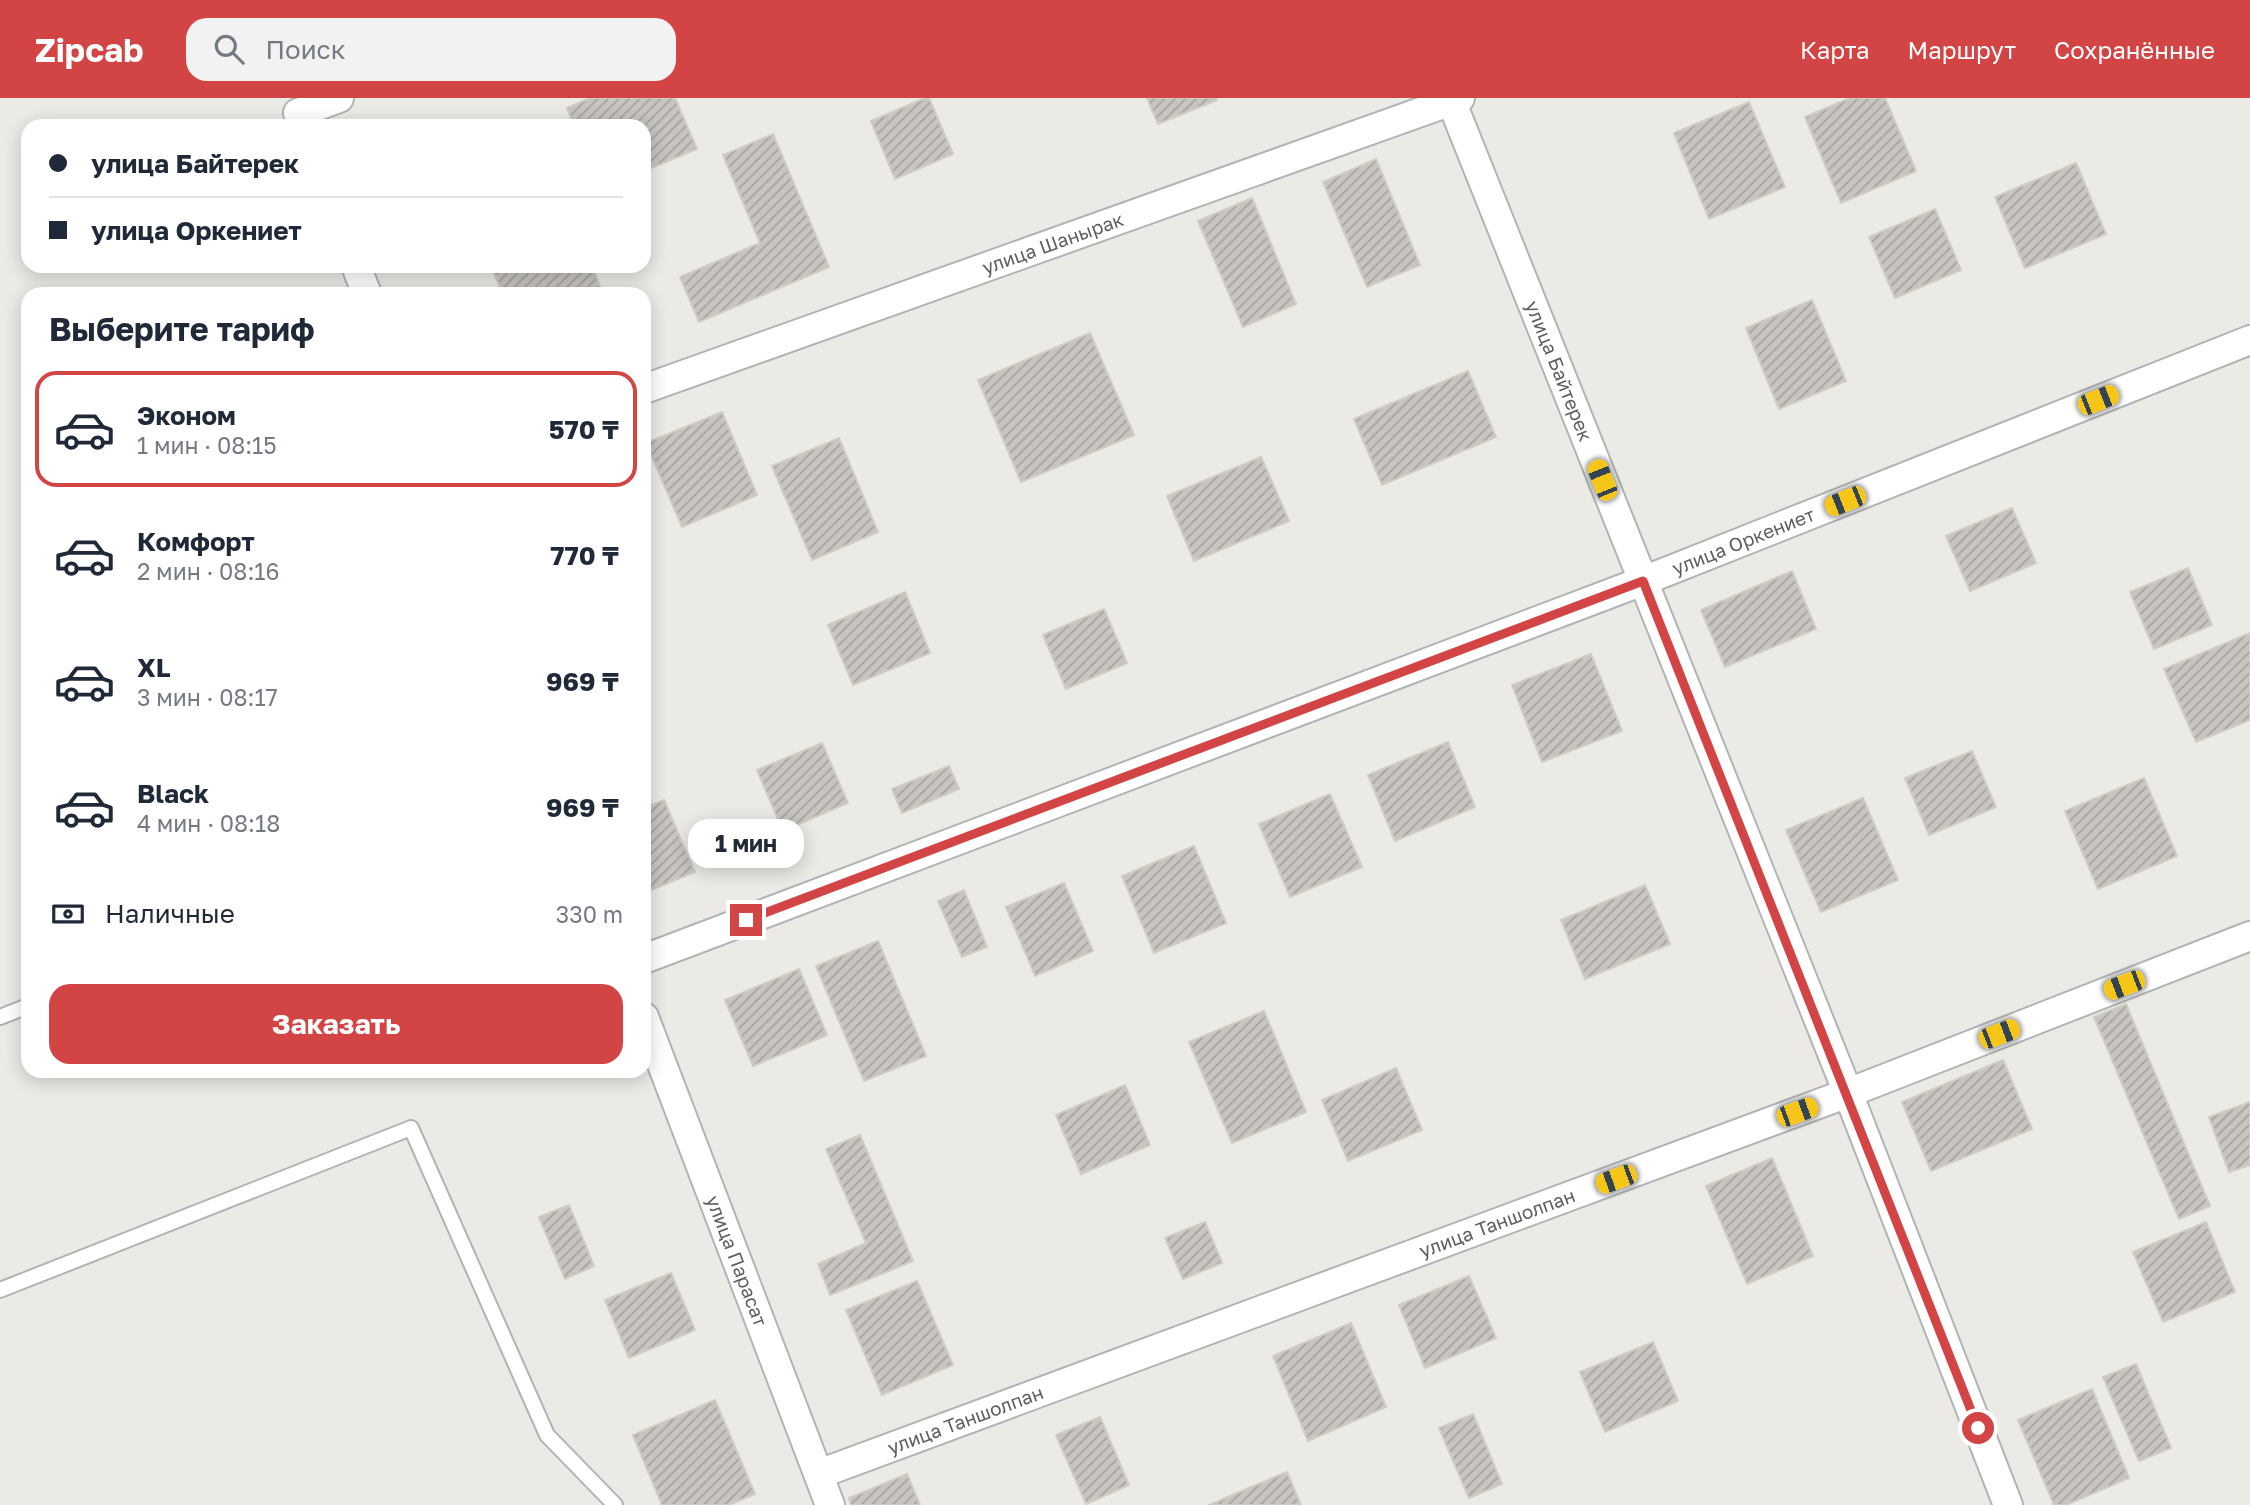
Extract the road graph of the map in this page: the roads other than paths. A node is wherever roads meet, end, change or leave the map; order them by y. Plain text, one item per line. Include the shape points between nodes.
1 (339, 98) edge
2 (1454, 99) edge
3 (298, 112) edge
4 (2250, 340) edge
5 (651, 386) edge
6 (1643, 581) junction
7 (2250, 936) edge
8 (651, 956) edge
9 (21, 1009) edge
10 (0, 1017) edge
11 (651, 1035) edge
12 (1848, 1093) junction
13 (0, 1290) edge
14 (819, 1474) junction
15 (614, 1505) edge
16 (830, 1505) edge
17 (2008, 1505) edge

1 - 3 street
2 - 5 street, улица Шанырак
2 - 6 street, улица Байтерек
4 - 6 street, улица Оркениет
6 - 8 street, улица Оркениет
6 - 12 street, улица Байтерек
7 - 12 street, улица Таншолпан
9 - 10 lane
11 - 14 street, улица Парасат
12 - 14 street, улица Таншолпан
12 - 17 street, улица Байтерек
13 - 15 lane via 411,1128 547,1435
14 - 16 street, улица Парасат

